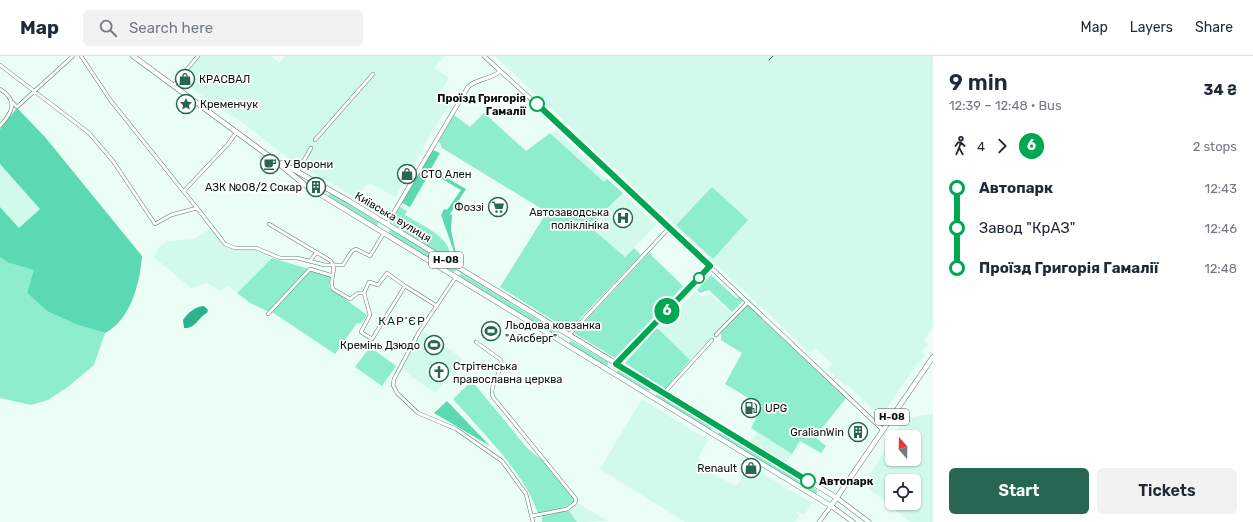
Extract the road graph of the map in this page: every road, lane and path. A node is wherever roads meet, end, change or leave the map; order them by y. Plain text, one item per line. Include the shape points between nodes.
1 (73, 56) edge
2 (81, 56) edge
3 (132, 56) edge
4 (198, 56) edge
5 (484, 56) edge
6 (0, 65) edge
7 (500, 71) junction
8 (373, 74) dead end
9 (173, 86) junction
10 (0, 89) edge
11 (33, 91) junction
12 (12, 102) junction
13 (0, 126) edge
14 (236, 133) junction
15 (315, 140) dead end
16 (311, 148) dead end
17 (274, 159) junction
18 (298, 171) junction
19 (184, 191) junction
20 (197, 208) junction
21 (269, 224) dead end
22 (387, 224) junction
23 (669, 228) junction
24 (383, 233) junction
25 (317, 252) junction
26 (310, 261) junction
27 (334, 266) junction
28 (710, 266) junction
29 (461, 269) junction
30 (333, 276) junction
31 (456, 277) junction
32 (405, 286) junction
33 (364, 292) junction
34 (748, 302) junction
35 (437, 306) junction
36 (268, 314) dead end
37 (569, 335) junction
38 (716, 335) dead end
39 (712, 340) dead end
40 (476, 342) dead end
41 (564, 343) junction
42 (933, 357) edge
43 (616, 364) junction
44 (611, 372) junction
45 (656, 388) junction
46 (664, 393) junction
47 (652, 396) junction
48 (718, 426) junction
49 (883, 430) junction
50 (713, 434) junction
51 (838, 498) junction
52 (831, 506) junction
53 (532, 516) junction
54 (533, 522) edge
55 (819, 522) edge
56 (853, 522) edge
57 (869, 522) edge

1 - 11 street
2 - 19 street via 111,101
3 - 9 main road, Київська вулиця / Н-08
4 - 9 street
5 - 7 street
6 - 11 street
7 - 22 street via 468,87
7 - 23 street
8 - 15 street
9 - 14 main road, Київська вулиця / Н-08
10 - 12 street
11 - 12 street via 19,107 15,107
11 - 20 street via 82,126 100,144 126,178 155,224 171,215
12 - 13 street via 10,114
14 - 17 main road, Київська вулиця / Н-08
14 - 19 street
16 - 18 street
17 - 18 main road, Київська вулиця / Н-08
17 - 24 main road, Київська вулиця / Н-08 via 305,185
18 - 22 main road, Київська вулиця / Н-08
19 - 20 street
20 - 26 street via 231,248 256,248 280,258
21 - 25 street
22 - 24 main road
22 - 29 main road, Київська вулиця / Н-08
23 - 28 street
23 - 37 street
24 - 27 street via 370,256 356,249 343,265
24 - 31 main road, Київська вулиця / Н-08
25 - 26 street
25 - 27 street via 332,261
26 - 27 street
27 - 30 street
28 - 34 street
28 - 43 street
29 - 31 main road
29 - 37 main road, Київська вулиця / Н-08
30 - 33 street via 331,287 348,298
30 - 36 street via 310,269
31 - 35 street
31 - 41 main road, Київська вулиця / Н-08
32 - 33 street via 386,273 378,284 369,282
32 - 33 street via 372,339 361,332 370,314
32 - 35 street
34 - 38 street
34 - 49 street
35 - 53 street via 419,332 394,379 394,388 418,413 456,429 502,461 526,494
37 - 41 main road
37 - 43 main road, Київська вулиця / Н-08
39 - 46 street
40 - 53 street via 501,360 492,389 494,397 576,499 567,509
41 - 44 main road, Київська вулиця / Н-08
42 - 49 main road, Н-08
43 - 44 main road
43 - 45 main road, Київська вулиця / Н-08
44 - 47 main road, Київська вулиця / Н-08
45 - 46 main road, Київська вулиця / Н-08
45 - 47 main road
46 - 48 main road, Київська вулиця / Н-08
47 - 50 main road, Київська вулиця / Н-08
48 - 50 main road
48 - 51 main road, Київська вулиця / Н-08
49 - 51 main road, Н-08
50 - 52 main road, Київська вулиця / Н-08
51 - 52 main road, Н-08
51 - 57 main road, Київська вулиця
52 - 55 street
52 - 56 main road, Київська вулиця
53 - 54 street

